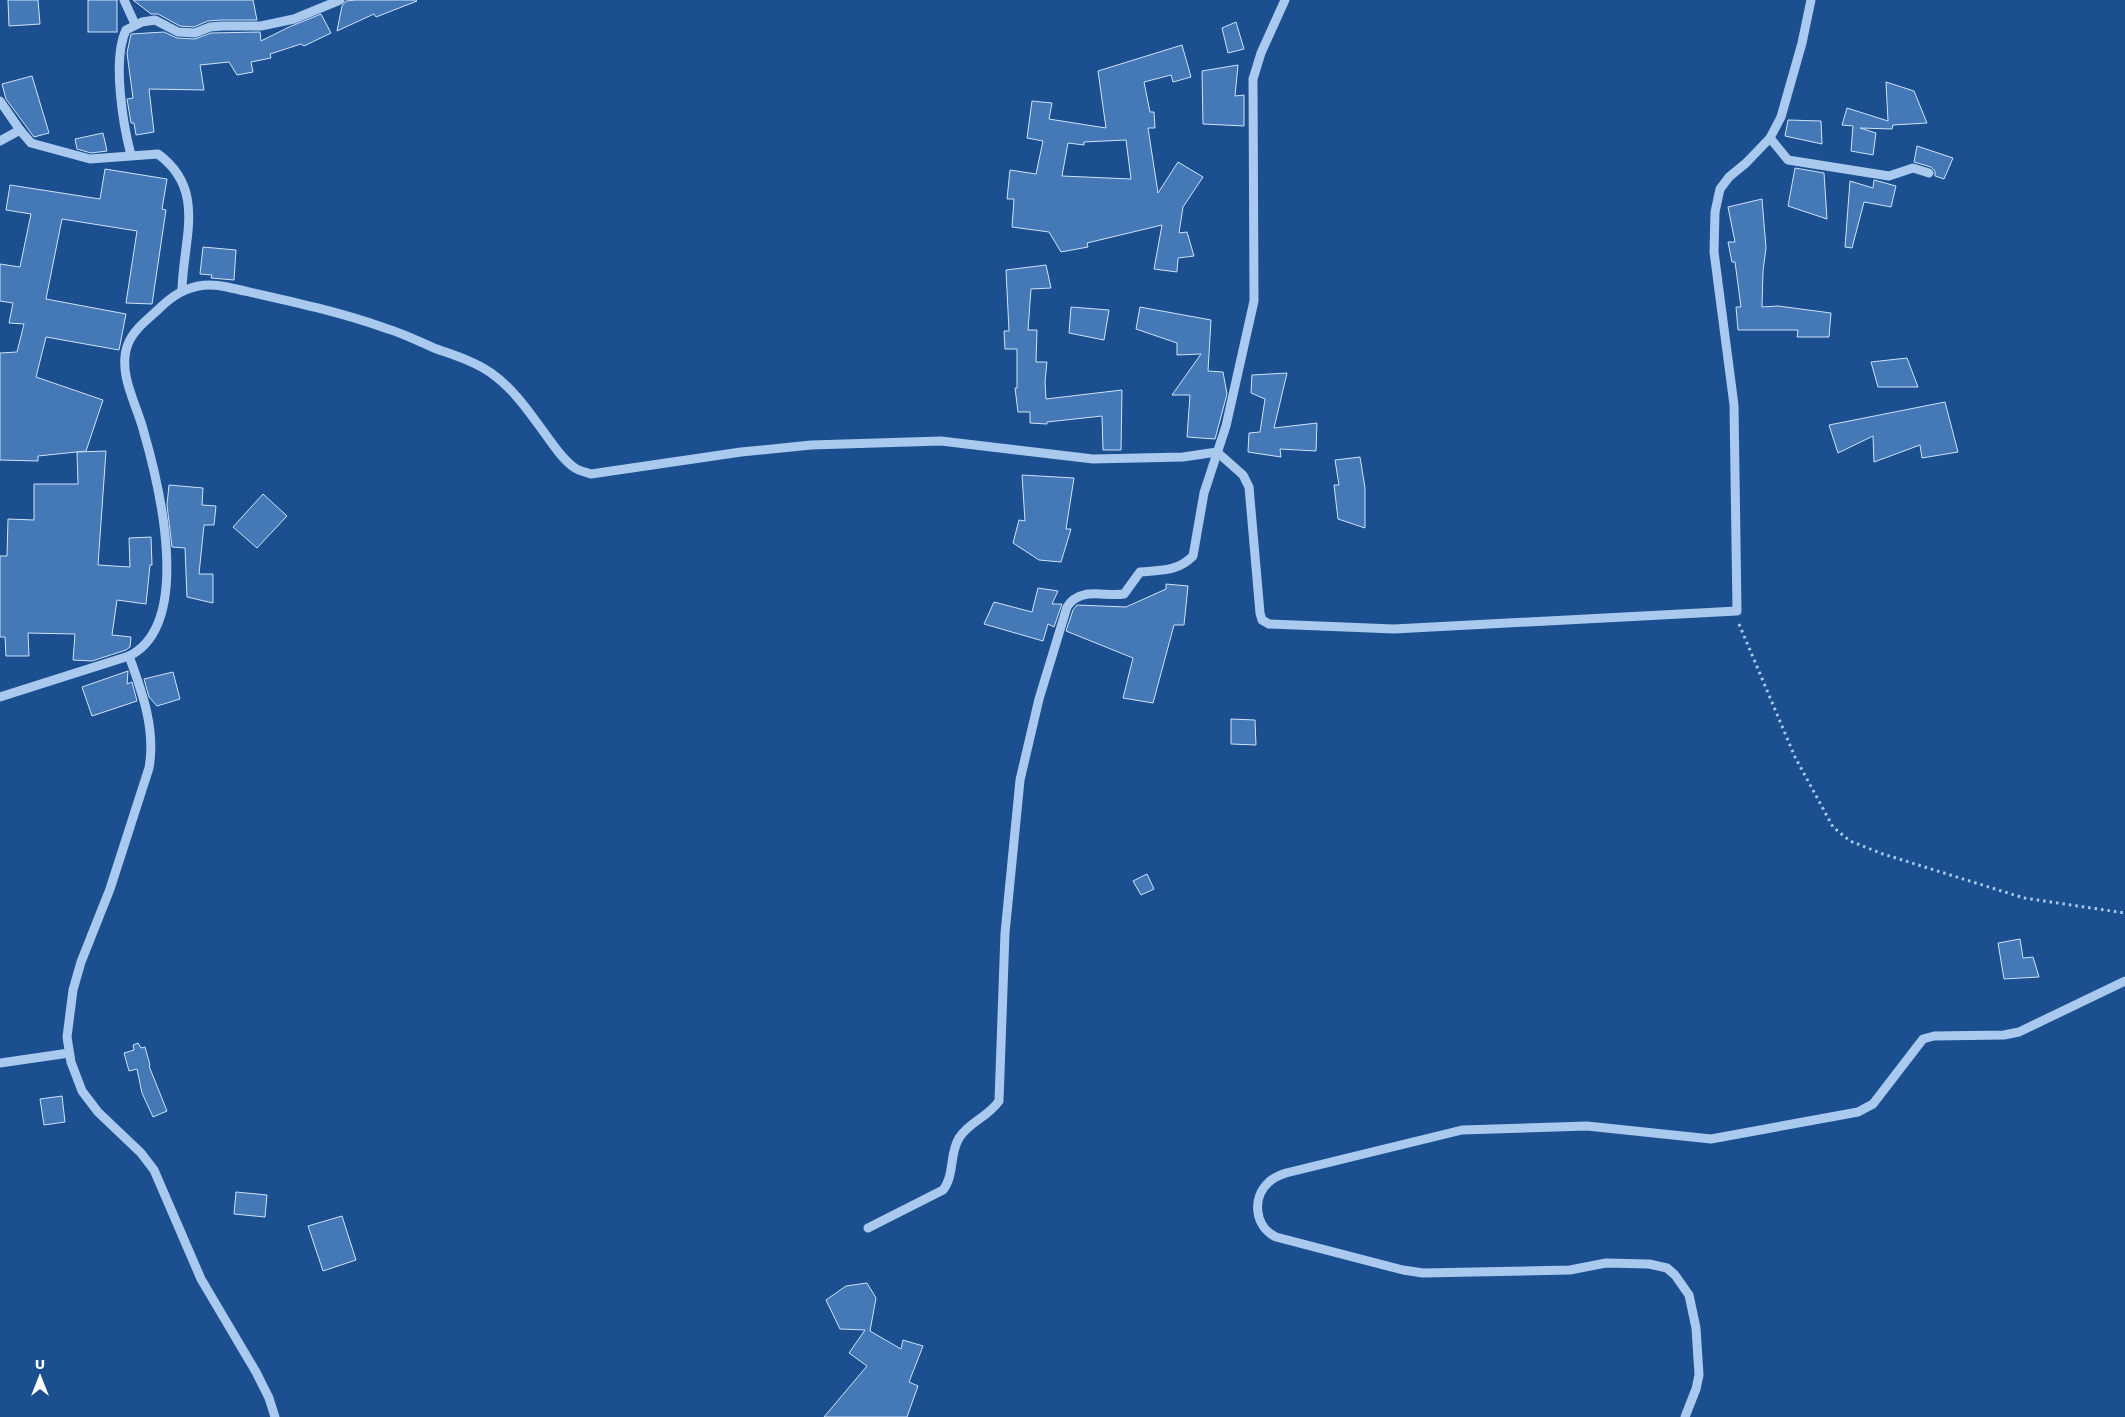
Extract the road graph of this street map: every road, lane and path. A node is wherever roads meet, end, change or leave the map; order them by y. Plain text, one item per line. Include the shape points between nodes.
1 (124, 0) edge
2 (340, 0) edge
3 (1285, 0) edge
4 (1811, 0) edge
5 (135, 24) junction
6 (0, 101) edge
7 (20, 130) junction
8 (1770, 138) junction
9 (0, 141) edge
10 (131, 155) junction
11 (1929, 173) dead end
12 (182, 290) junction
13 (1217, 452) junction
14 (1737, 611) junction
15 (129, 656) junction
16 (0, 697) edge
17 (2125, 913) edge
18 (2125, 981) edge
19 (69, 1053) junction
20 (0, 1064) edge
21 (868, 1228) dead end
22 (275, 1417) edge
23 (1685, 1417) edge

1 - 5 street
2 - 5 street via 294,19 262,26 210,27 195,33 178,32 155,20
3 - 13 street via 1253,79 1255,289 1226,426
4 - 8 street via 1781,117
5 - 10 street via 126,30 121,49 120,100
6 - 7 street
7 - 9 street
7 - 10 street via 32,142 90,159
8 - 11 street via 1788,160 1889,176 1913,168
8 - 14 street via 1729,176 1720,189 1715,212 1714,252 1734,404
10 - 12 street via 158,154 178,175 187,192 190,210
12 - 13 street via 206,284 302,304 385,328 464,359 509,386 558,452 575,468 591,474 741,452 941,441 1093,459 1183,457
12 - 15 street via 136,331 128,344 125,359 129,387 153,468 167,571 163,611 156,629 139,651
13 - 14 street via 1243,475 1249,487 1260,613 1262,620 1269,624 1394,629
13 - 21 street via 1204,493 1193,556 1170,571 1140,572 1124,594 1091,593 1071,600 1067,607 1039,699 1020,780 1004,933 999,1101 991,1112 958,1139 948,1184 943,1190
14 - 17 path via 1740,626 1794,757 1838,832 1850,841 1882,854 2024,898
15 - 16 street
15 - 19 street via 147,714 152,754 110,889 73,990 67,1037
18 - 23 street via 2019,1032 1923,1039 1873,1104 1858,1112 1711,1139 1587,1126 1462,1130 1286,1173 1274,1178 1262,1191 1258,1199 1259,1218 1268,1233 1403,1270 1423,1273 1570,1270 1606,1263 1649,1264 1667,1268 1687,1290 1696,1328 1699,1375
19 - 20 street
19 - 22 street via 82,1091 154,1170 201,1279 256,1372

